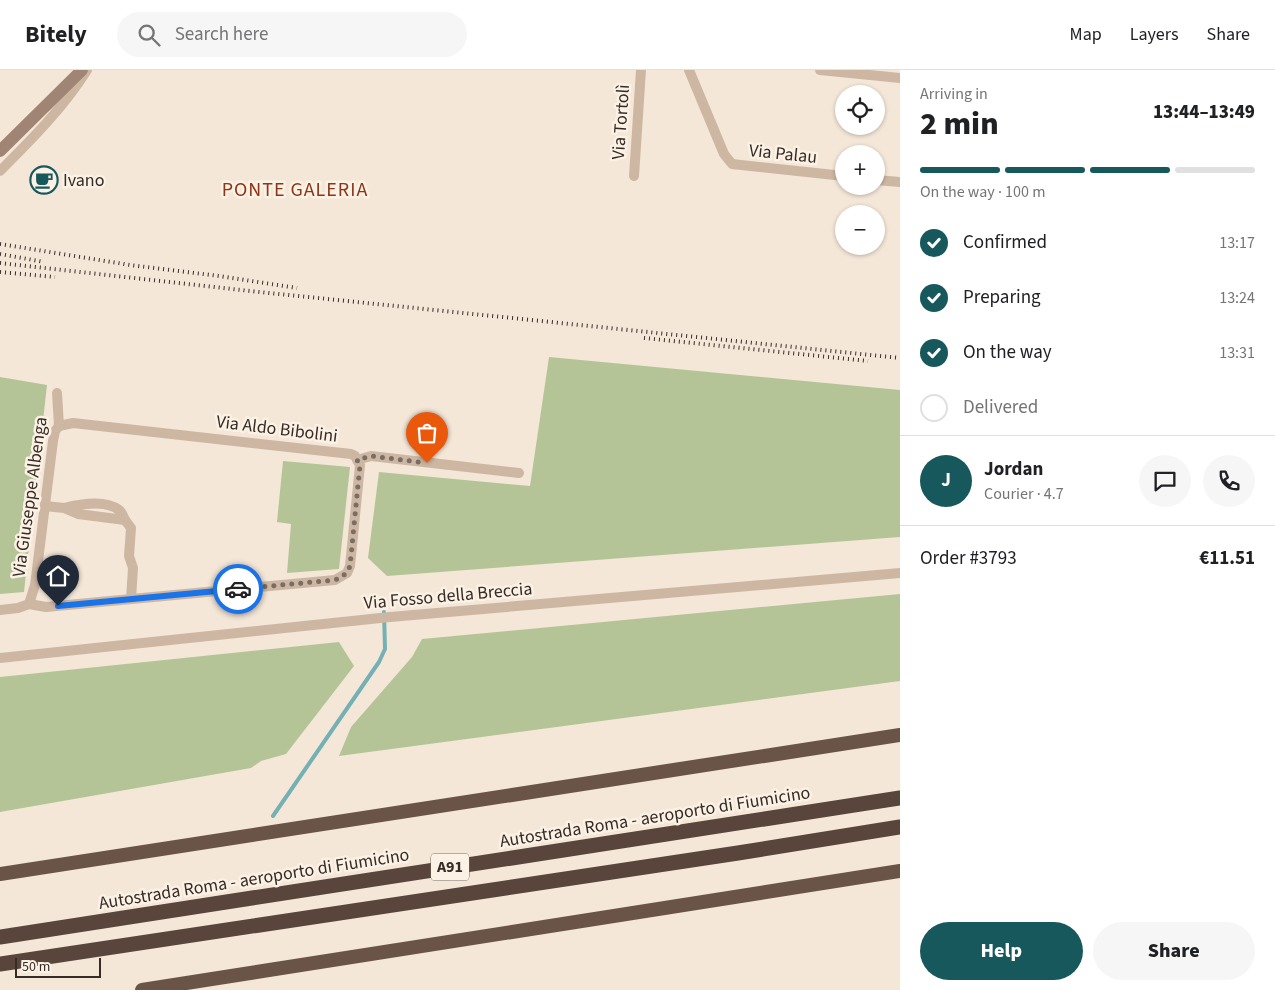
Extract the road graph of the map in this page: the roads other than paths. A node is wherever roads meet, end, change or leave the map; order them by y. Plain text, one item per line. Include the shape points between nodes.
1 (82, 70) edge
2 (87, 70) edge
3 (641, 70) edge
4 (689, 70) edge
5 (820, 70) edge
6 (900, 78) edge
7 (0, 151) edge
8 (0, 170) edge
9 (835, 175) edge
10 (634, 176) dead end
11 (885, 181) edge
12 (900, 182) edge
13 (57, 394) dead end
14 (59, 426) junction
15 (357, 460) junction
16 (519, 473) dead end
17 (45, 506) junction
18 (900, 574) edge
19 (131, 599) junction
20 (30, 604) junction
21 (0, 610) edge
22 (0, 658) edge
23 (900, 735) edge
24 (900, 798) edge
25 (900, 827) edge
26 (900, 871) edge
27 (0, 874) edge
28 (0, 937) edge
29 (0, 964) edge
30 (142, 990) edge

1 - 7 main road
2 - 8 street via 54,116
3 - 10 street, Via Tortolì
4 - 9 street, Via Palau via 724,154 732,164
5 - 6 street
11 - 12 street
13 - 14 street, Via Giuseppe Albenga
14 - 15 street, Via Aldo Bibolini via 73,423 327,450 351,454
14 - 17 street, Via Giuseppe Albenga via 53,441
15 - 16 street, Via Aldo Bibolini via 371,456
15 - 19 street via 360,465 347,573 335,580
17 - 19 street via 125,520 131,528
17 - 20 street, Via Giuseppe Albenga
18 - 22 street, Via Fosso della Breccia via 397,617
19 - 20 street via 46,607
20 - 21 street
23 - 27 highway
24 - 28 highway, Autostrada Roma - aeroporto di Fiumicino / A91
25 - 29 highway, A91
26 - 30 highway

